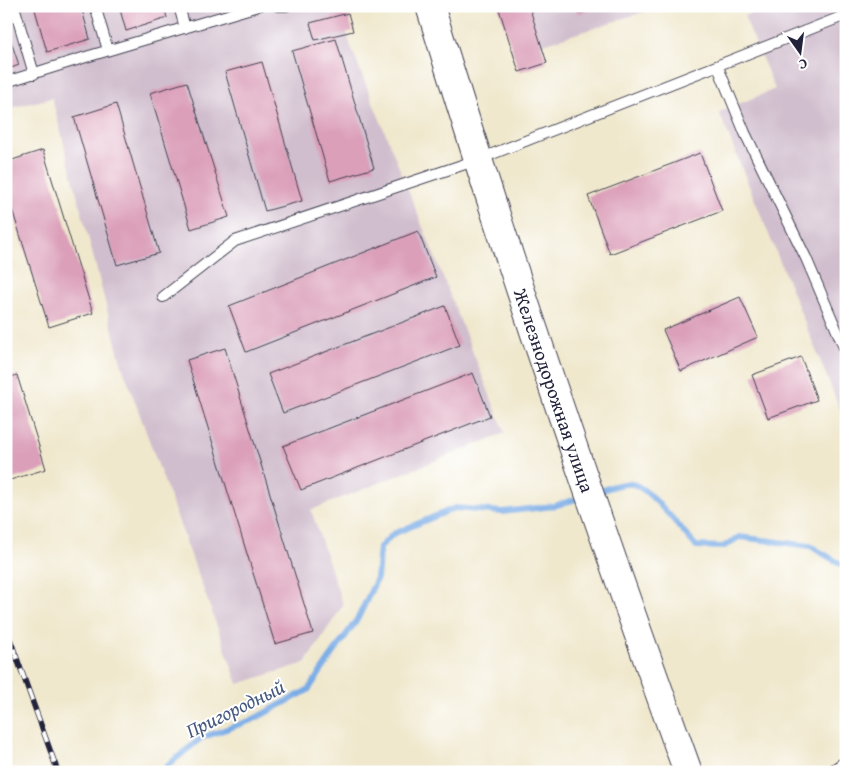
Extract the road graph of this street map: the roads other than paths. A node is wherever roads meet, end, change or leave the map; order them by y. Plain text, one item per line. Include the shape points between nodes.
1 (14, 6) edge
2 (95, 6) edge
3 (179, 6) edge
4 (258, 6) edge
5 (278, 6) edge
6 (286, 6) edge
7 (430, 6) edge
8 (846, 15) edge
9 (186, 28) junction
10 (108, 50) junction
11 (718, 66) junction
12 (34, 74) junction
13 (6, 82) edge
14 (477, 160) junction
15 (163, 297) dead end
16 (846, 352) edge
17 (846, 761) edge
18 (688, 772) edge
19 (830, 772) edge

1 - 12 lane
2 - 10 lane
3 - 9 lane
4 - 9 lane
5 - 6 lane
7 - 14 main road, Железнодорожная улица
8 - 11 lane
9 - 10 lane
10 - 12 lane
11 - 14 lane
11 - 16 lane via 745,133 806,258
12 - 13 lane
14 - 15 lane via 235,241
14 - 18 main road, Железнодорожная улица via 633,622
17 - 19 lane

